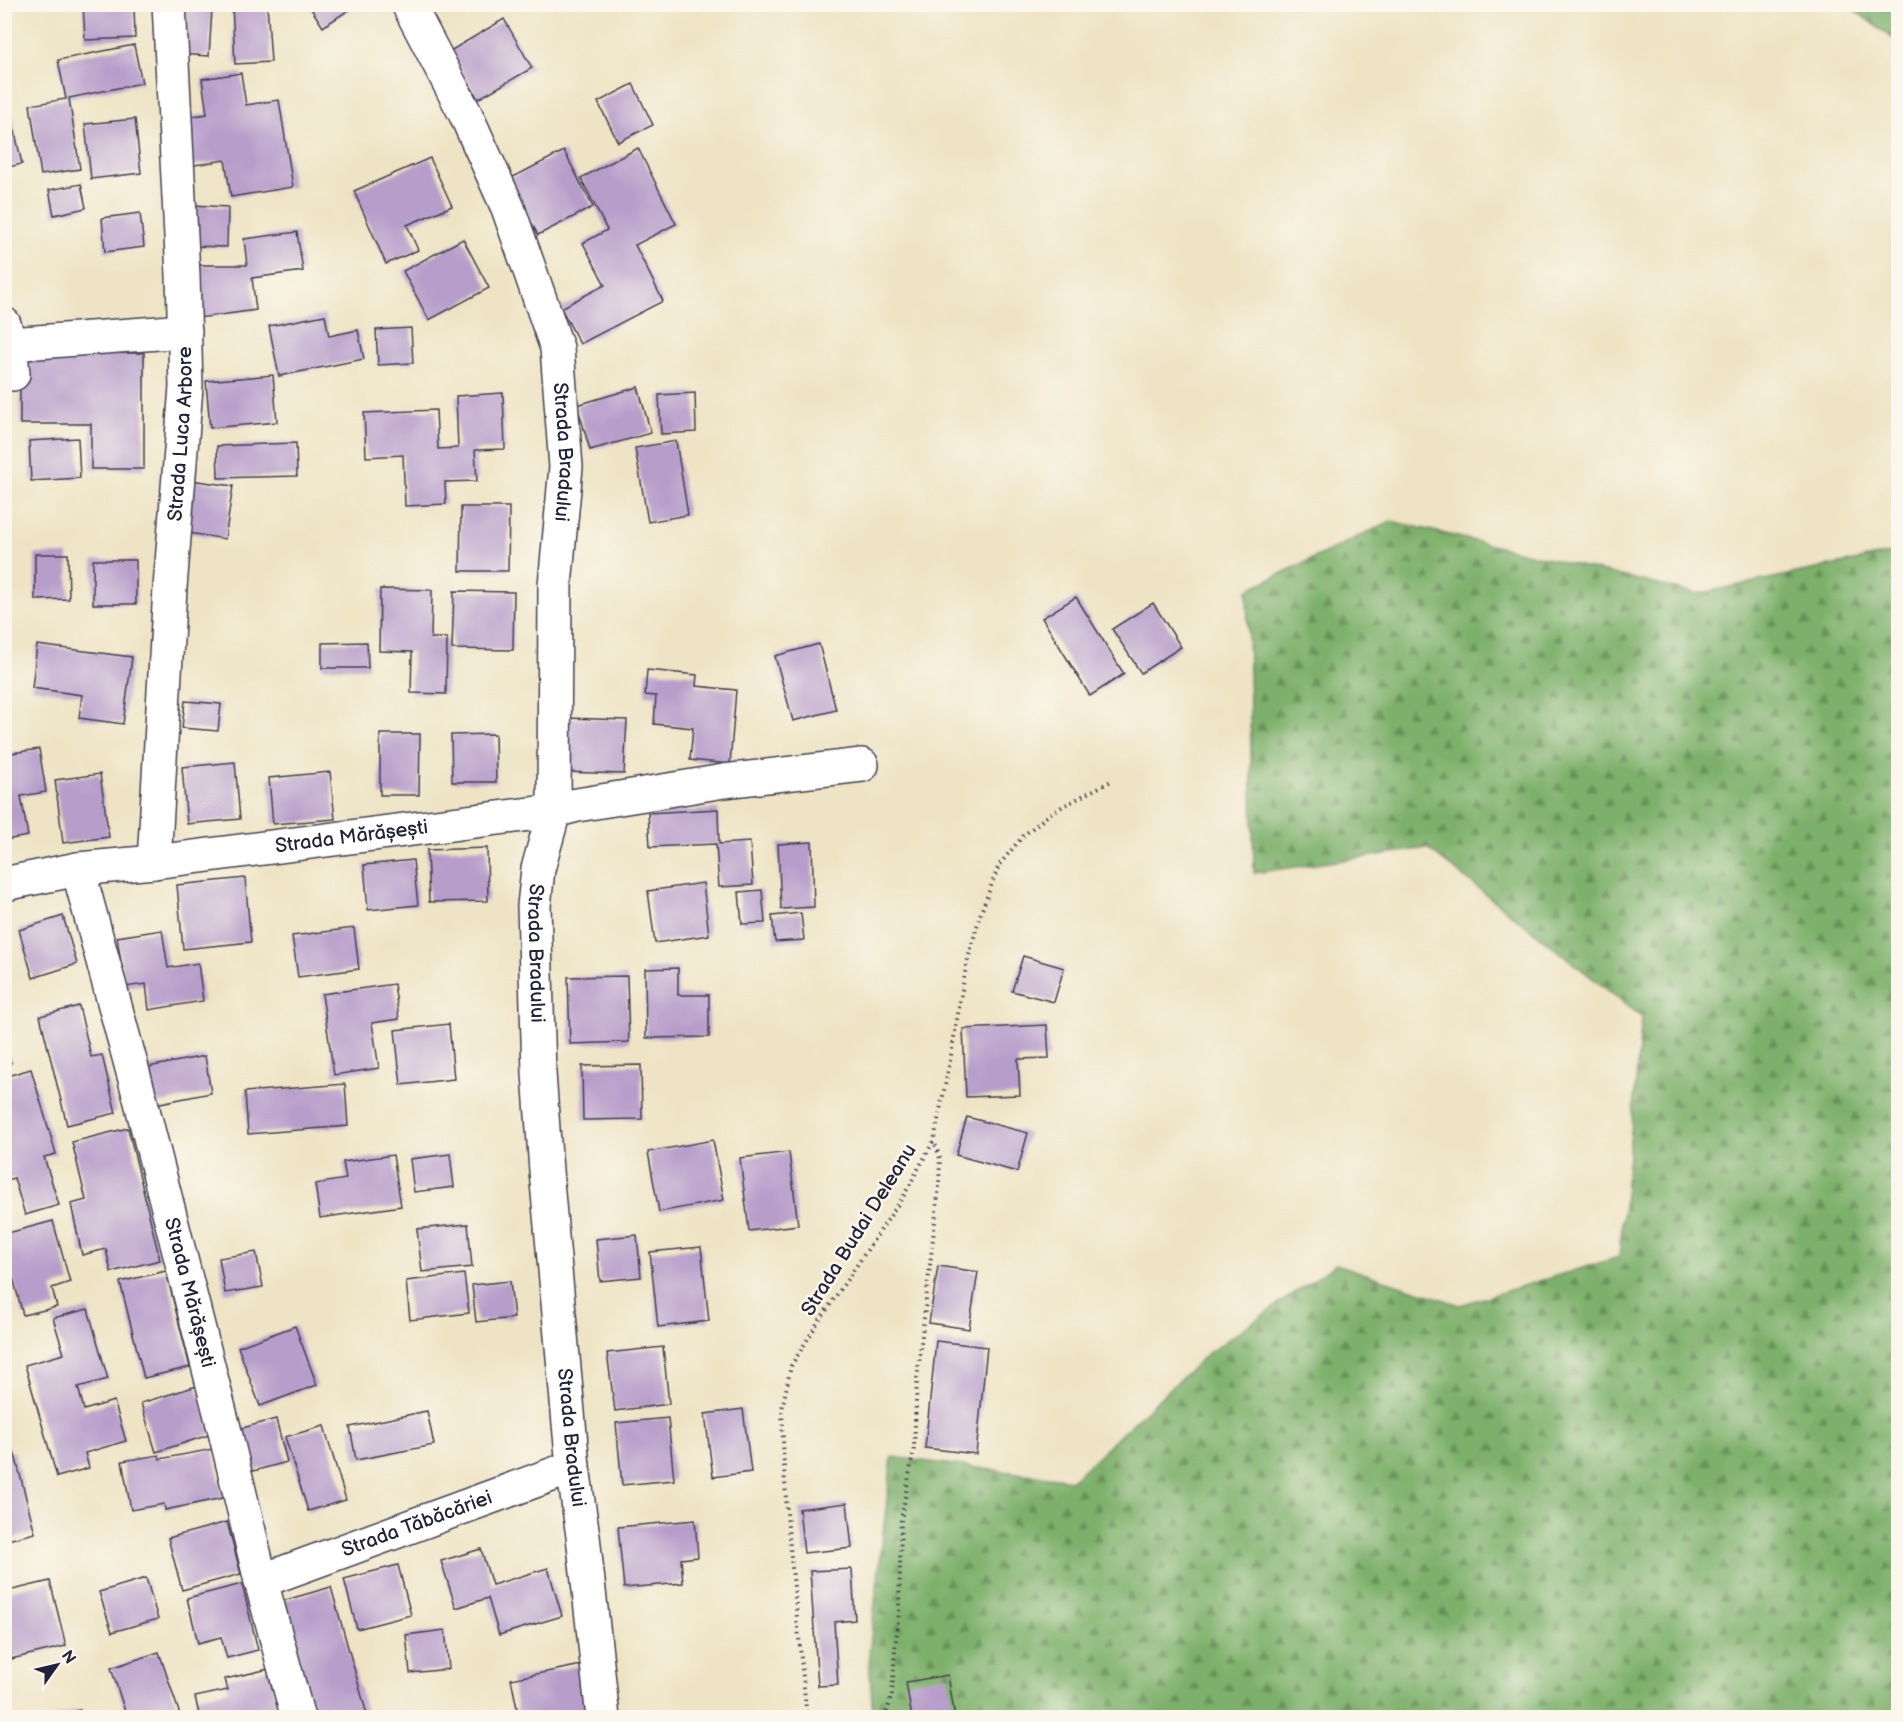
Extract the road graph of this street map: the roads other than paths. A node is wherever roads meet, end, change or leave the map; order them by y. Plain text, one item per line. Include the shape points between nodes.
1 (169, 4) edge
2 (408, 4) edge
3 (185, 331) junction
4 (9, 347) edge
5 (861, 765) dead end
6 (554, 811) junction
7 (154, 862) junction
8 (78, 869) junction
9 (4, 884) edge
10 (573, 1467) junction
11 (261, 1581) junction
12 (298, 1718) edge
13 (603, 1718) edge

1 - 3 street, Strada Luca Arbore
2 - 6 street, Strada Bradului via 466,115 508,208 557,348 566,467 555,585
3 - 4 street
3 - 7 street, Strada Luca Arbore via 186,387
5 - 6 street, Strada Mărășești via 724,781
6 - 7 street, Strada Mărășești
6 - 10 street, Strada Bradului via 538,869 534,906 539,1073
7 - 8 street, Strada Mărășești
8 - 9 street, Strada Mărășești
8 - 11 street, Strada Mărășești
10 - 11 street, Strada Tăbăcăriei
10 - 13 street, Strada Bradului
11 - 12 street, Strada Mărășești

